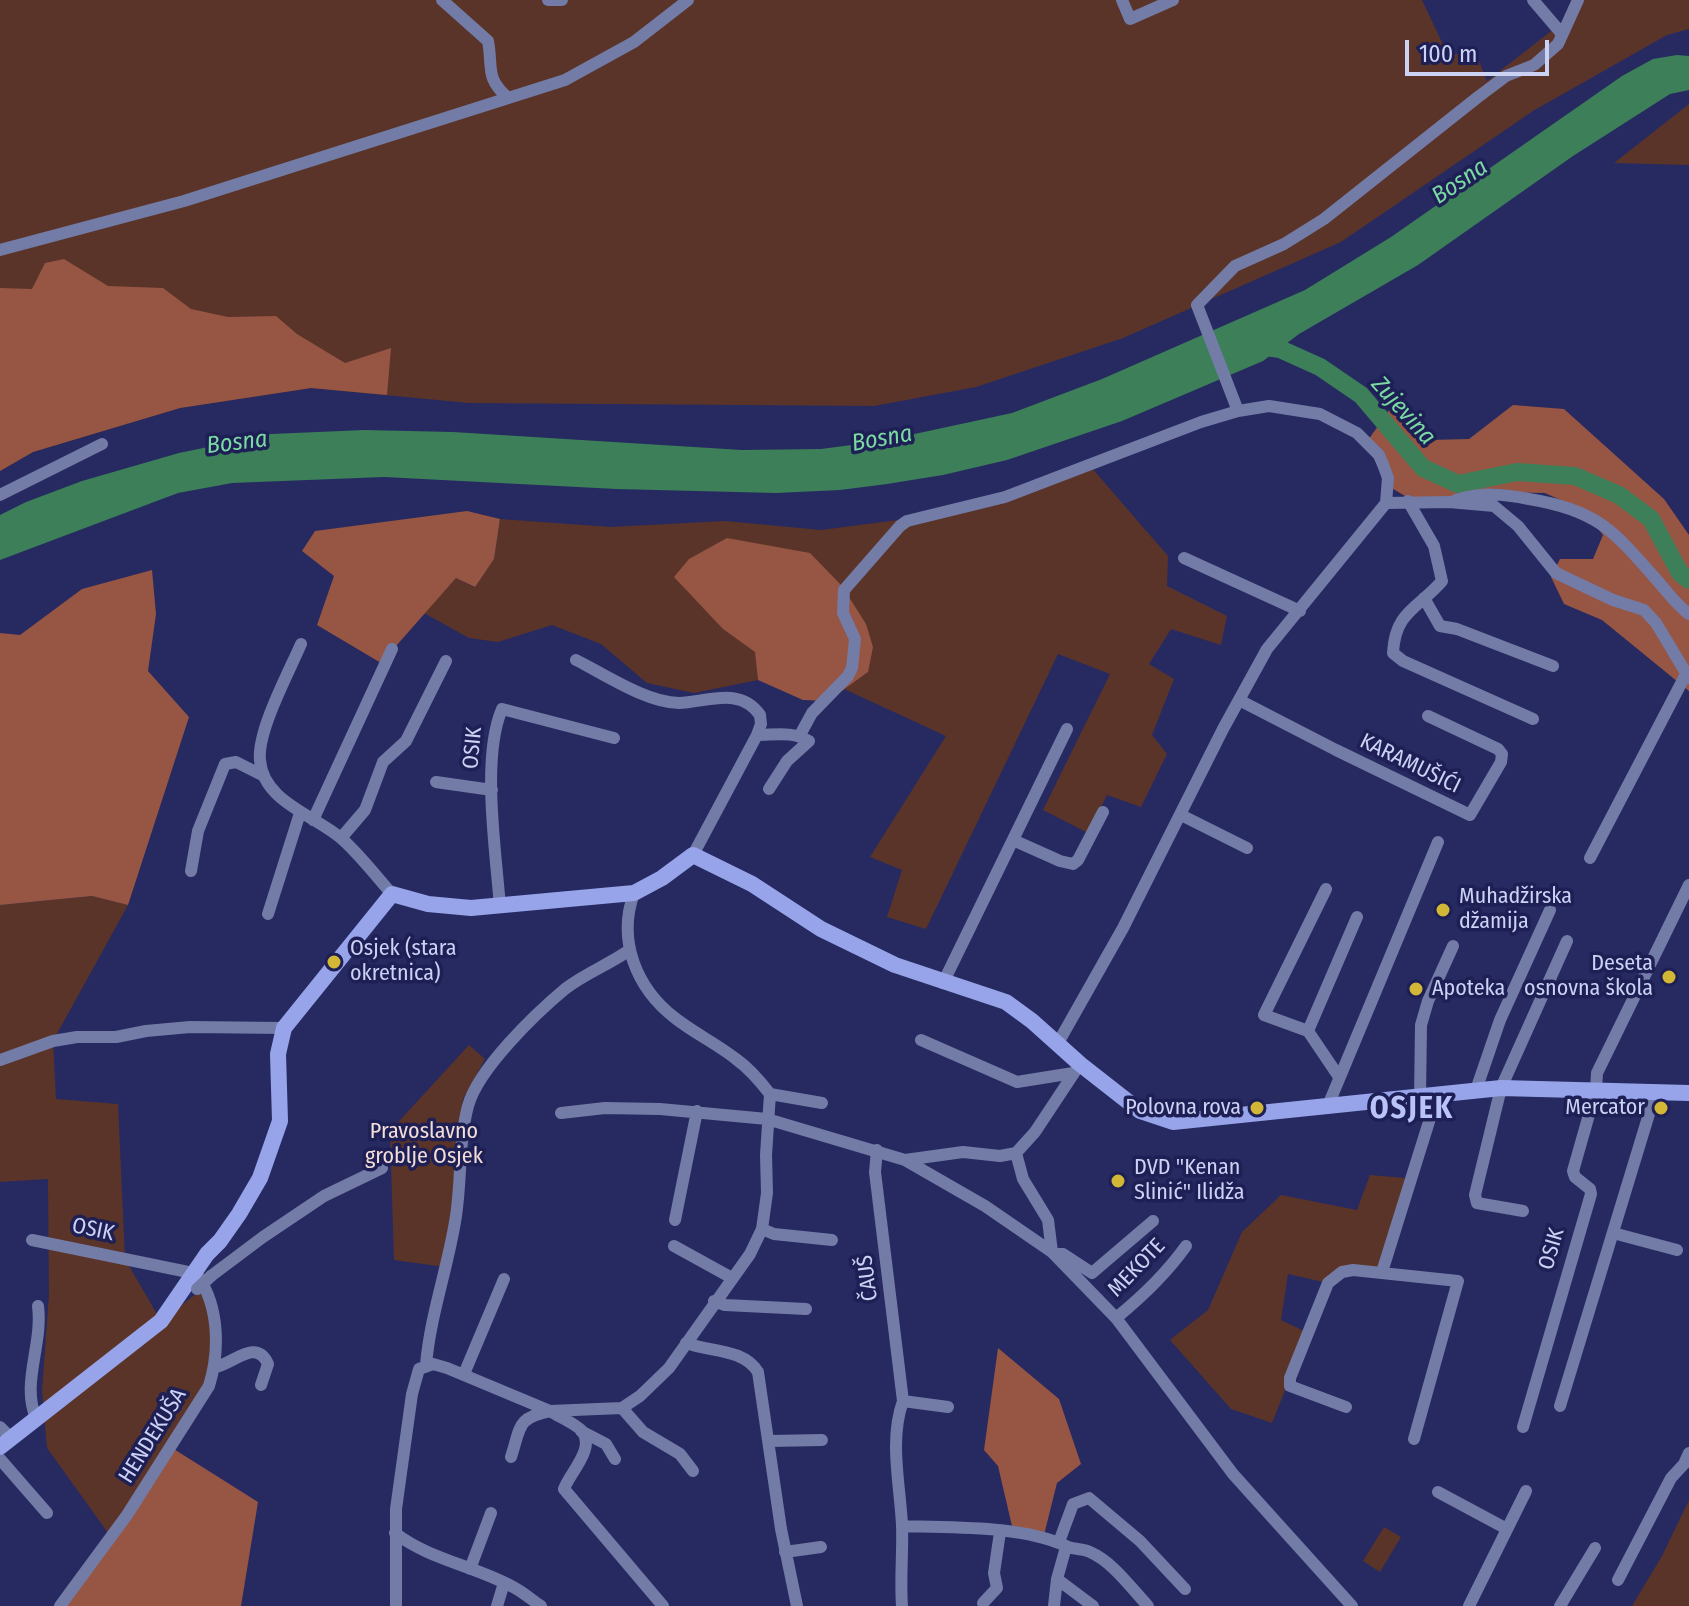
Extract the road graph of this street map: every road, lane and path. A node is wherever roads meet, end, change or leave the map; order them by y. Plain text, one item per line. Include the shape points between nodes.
1 (442, 0) edge
2 (548, 0) edge
3 (562, 0) edge
4 (688, 0) edge
5 (1122, 0) edge
6 (1173, 0) edge
7 (1533, 0) edge
8 (1578, 0) edge
9 (1562, 34) junction
10 (507, 97) junction
11 (0, 250) edge
12 (1238, 411) junction
13 (102, 444) dead end
14 (0, 495) edge
15 (1408, 501) junction
16 (1449, 502) junction
17 (1386, 503) junction
18 (1184, 558) dead end
19 (1424, 598) junction
20 (1300, 611) junction
21 (1689, 614) edge
22 (301, 644) dead end
23 (392, 649) dead end
24 (576, 660) dead end
25 (446, 661) dead end
26 (1553, 666) dead end
27 (1688, 676) edge
28 (1239, 700) junction
29 (1428, 716) dead end
30 (1533, 719) dead end
31 (1067, 729) dead end
32 (757, 735) junction
33 (800, 735) junction
34 (614, 738) dead end
35 (262, 775) junction
36 (436, 782) dead end
37 (769, 789) dead end
38 (492, 790) junction
39 (1103, 812) dead end
40 (300, 813) junction
41 (1181, 815) junction
42 (313, 820) junction
43 (341, 838) junction
44 (1013, 840) junction
45 (1438, 842) dead end
46 (1247, 848) dead end
47 (693, 855) junction
48 (1590, 858) dead end
49 (191, 871) dead end
50 (1689, 885) edge
51 (1326, 889) dead end
52 (634, 893) junction
53 (392, 894) junction
54 (500, 907) junction
55 (1550, 910) dead end
56 (268, 914) dead end
57 (1357, 917) dead end
58 (1567, 941) dead end
59 (1453, 946) dead end
60 (628, 951) junction
61 (943, 983) junction
62 (284, 1028) junction
63 (1308, 1031) junction
64 (921, 1040) dead end
65 (1058, 1043) junction
66 (0, 1060) edge
67 (1076, 1069) junction
68 (1339, 1077) junction
69 (1501, 1088) junction
70 (1476, 1090) junction
71 (1596, 1090) junction
72 (1656, 1091) junction
73 (1689, 1093) edge
74 (770, 1094) junction
75 (1428, 1097) junction
76 (822, 1103) dead end
77 (1327, 1108) junction
78 (697, 1111) junction
79 (561, 1113) dead end
80 (767, 1119) junction
81 (877, 1150) junction
82 (1016, 1153) junction
83 (905, 1160) junction
84 (382, 1168) dead end
85 (1523, 1211) dead end
86 (675, 1220) dead end
87 (1153, 1221) dead end
88 (762, 1229) junction
89 (1613, 1233) junction
90 (32, 1240) dead end
91 (832, 1240) dead end
92 (674, 1246) dead end
93 (1186, 1246) dead end
94 (1677, 1250) dead end
95 (1053, 1253) junction
96 (1382, 1272) junction
97 (199, 1277) junction
98 (732, 1278) junction
99 (504, 1279) dead end
100 (714, 1301) junction
101 (38, 1306) dead end
102 (806, 1309) dead end
103 (1116, 1318) junction
104 (686, 1343) junction
105 (426, 1365) junction
106 (215, 1367) junction
107 (464, 1374) junction
108 (261, 1385) dead end
109 (903, 1401) junction
110 (1560, 1406) dead end
111 (948, 1407) dead end
112 (1346, 1407) dead end
113 (622, 1408) junction
114 (550, 1411) junction
115 (36, 1418) junction
116 (1523, 1427) dead end
117 (581, 1431) junction
118 (4, 1437) edge
119 (1414, 1439) dead end
120 (822, 1440) dead end
121 (770, 1441) junction
122 (1689, 1453) edge
123 (511, 1457) dead end
124 (0, 1459) edge
125 (615, 1459) dead end
126 (693, 1471) dead end
127 (1671, 1478) junction
128 (1689, 1478) edge
129 (1526, 1491) dead end
130 (1438, 1492) dead end
131 (47, 1513) dead end
132 (491, 1513) dead end
133 (902, 1526) junction
134 (1507, 1529) junction
135 (1000, 1532) junction
136 (395, 1533) junction
137 (1063, 1544) junction
138 (821, 1547) dead end
139 (1595, 1548) dead end
140 (785, 1552) junction
141 (470, 1569) junction
142 (1057, 1579) junction
143 (1618, 1580) dead end
144 (504, 1583) junction
145 (1185, 1589) dead end
146 (983, 1603) dead end
147 (60, 1606) edge
148 (396, 1606) edge
149 (497, 1606) edge
150 (541, 1606) edge
151 (663, 1606) edge
152 (797, 1606) edge
153 (902, 1606) edge
154 (1054, 1606) edge
155 (1093, 1606) edge
156 (1148, 1606) edge
157 (1352, 1606) edge
158 (1469, 1606) edge
159 (1560, 1606) edge

1 - 10 street via 488,41 491,76
2 - 3 street
4 - 10 street via 634,42 565,80
5 - 6 street via 1130,19
7 - 9 street
8 - 9 street
9 - 12 street via 1534,65 1506,76 1324,219 1235,266 1197,305
10 - 11 street via 184,201
12 - 17 street via 1269,406 1300,410 1357,433 1384,467
12 - 33 street via 1005,497 900,526 844,590 843,613 855,639 852,668 812,713
13 - 14 street
15 - 16 street
15 - 17 street
15 - 19 street via 1434,546 1440,568 1442,581
16 - 21 street via 1489,493 1566,506 1596,519
16 - 27 street via 1494,506 1518,526 1556,573 1644,610
17 - 20 street
18 - 20 street
19 - 26 street via 1440,626
19 - 30 street via 1401,621 1395,657
20 - 28 street via 1267,649
22 - 35 street via 263,738
23 - 42 street
24 - 32 street via 662,701 742,700 760,715
25 - 43 street via 406,741 383,762 365,810
27 - 48 street
28 - 29 street, KARAMUŠIĆI via 1470,815 1502,754
28 - 41 street
31 - 44 street
32 - 33 street
32 - 47 street
33 - 37 street via 809,741 787,761
34 - 38 street, OSIK via 502,709 493,734
35 - 40 street
35 - 49 street via 236,762 225,764 198,831
36 - 38 street
38 - 54 street, OSIK
39 - 44 street via 1073,864
40 - 42 street
40 - 56 street
41 - 46 street
41 - 65 street
42 - 43 street
43 - 53 street
44 - 61 street
45 - 68 street
47 - 52 main road
47 - 61 main road via 752,884 821,929
50 - 71 street, OSIK via 1597,1073
51 - 63 street via 1264,1015
52 - 54 main road
52 - 60 street
53 - 54 main road via 450,907
53 - 62 main road
55 - 70 street via 1500,1020
57 - 63 street
58 - 69 street, OSIK
59 - 75 street via 1421,1025
60 - 74 street via 655,1000 738,1060
60 - 105 street via 567,988 507,1046 469,1104 458,1206
61 - 65 main road via 1006,1002
62 - 66 street via 190,1027 77,1037
62 - 97 main road via 278,1054 280,1121 260,1178
63 - 68 street
64 - 67 street via 1017,1082
65 - 67 main road
67 - 77 main road via 1140,1111 1173,1122
67 - 82 street
68 - 77 street
69 - 70 main road
69 - 71 main road
69 - 85 street, OSIK via 1475,1200
70 - 75 main road
71 - 72 main road
71 - 116 street, OSIK via 1573,1171 1591,1194
72 - 73 main road
72 - 89 street
74 - 76 street
74 - 80 street
75 - 77 main road
75 - 96 street
78 - 79 street via 605,1108
78 - 80 street
78 - 86 street
80 - 81 street
80 - 88 street
81 - 83 street
81 - 109 street, ČAUŠ via 875,1172
82 - 83 street via 963,1152
82 - 95 street via 1023,1179 1048,1220
83 - 95 street
84 - 97 street via 324,1196
87 - 95 street, MEKOTE via 1092,1273
88 - 91 street
88 - 98 street
89 - 94 street
89 - 110 street
90 - 97 street, OSIK
92 - 98 street
93 - 103 street, MEKOTE via 1169,1270
95 - 103 street
96 - 112 street via 1342,1272 1328,1283 1290,1378 1290,1386 1297,1390
96 - 119 street via 1458,1281
97 - 106 street, HENDEKUŠA via 214,1317
97 - 115 main road via 161,1321
98 - 100 street
99 - 107 street
100 - 102 street
100 - 104 street
101 - 115 street via 41,1327 30,1404
103 - 157 street via 1233,1474
104 - 113 street via 651,1387
104 - 121 street via 728,1352 755,1367
105 - 107 street
105 - 136 street via 419,1369 412,1394
106 - 108 street via 256,1353 268,1364
106 - 147 street, HENDEKUŠA via 209,1386 127,1515
107 - 114 street
109 - 111 street
109 - 133 street, ČAUŠ via 896,1439
113 - 114 street
113 - 126 street via 643,1432 680,1454
114 - 117 street
114 - 123 street via 526,1418
115 - 118 main road
117 - 125 street via 606,1444
117 - 151 street via 583,1453 564,1489
120 - 121 street
121 - 140 street
122 - 127 street
124 - 131 street
127 - 128 street
127 - 143 street
129 - 134 street
130 - 134 street
132 - 141 street
133 - 135 street
133 - 153 street, ČAUŠ
134 - 158 street
135 - 137 street
135 - 146 street via 997,1588
136 - 141 street
136 - 148 street
137 - 142 street
137 - 145 street via 1073,1504 1089,1498
137 - 156 street via 1091,1552
138 - 140 street
139 - 159 street
140 - 152 street
141 - 144 street
142 - 154 street
142 - 155 street
144 - 149 street
144 - 150 street

